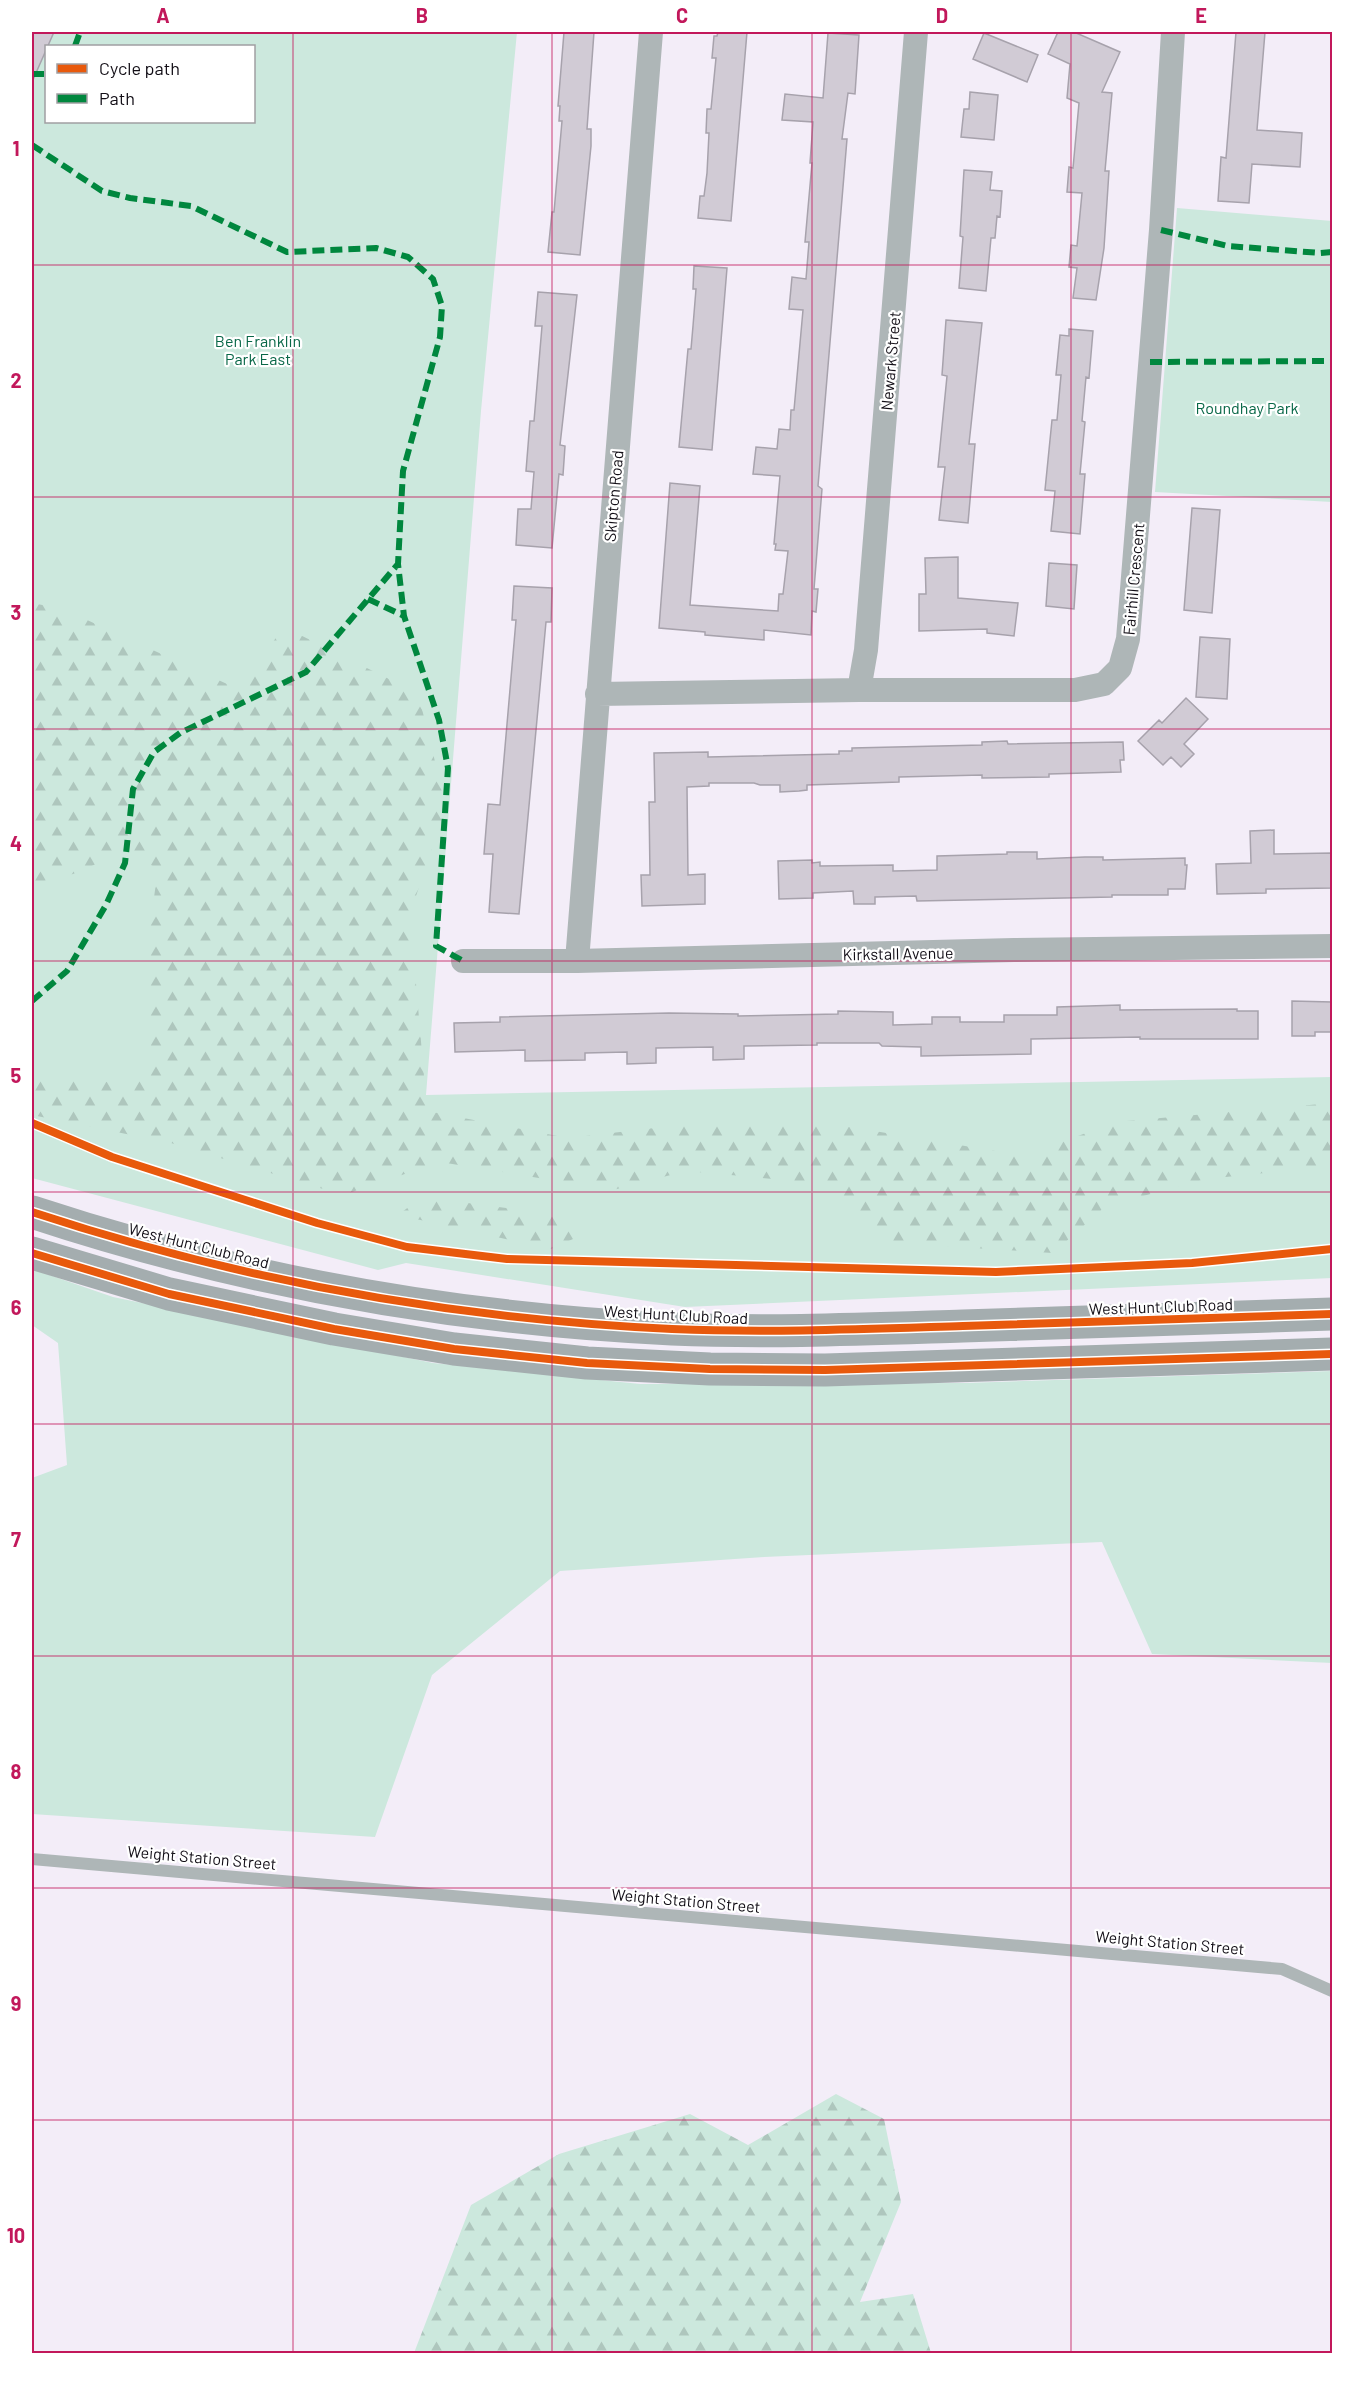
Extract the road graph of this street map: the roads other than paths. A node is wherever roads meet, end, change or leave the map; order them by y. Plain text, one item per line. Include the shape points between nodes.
1 (651, 32) edge
2 (916, 32) edge
3 (1173, 32) edge
4 (859, 690) junction
5 (597, 694) junction
6 (1332, 945) edge
7 (577, 961) junction
8 (463, 962) dead end
9 (32, 1212) edge
10 (32, 1254) edge
11 (1332, 1314) edge
12 (1332, 1354) edge
13 (32, 1859) edge
14 (1332, 1991) edge

1 - 5 street, Skipton Road
2 - 4 street, Newark Street via 867,638
3 - 4 street, Fairhill Crescent via 1128,639 1120,668 1104,684 1075,690
4 - 5 street, Fairhill Crescent
5 - 7 street, Skipton Road
6 - 7 street, Kirkstall Avenue
7 - 8 street, Kirkstall Avenue
9 - 11 main road, West Hunt Club Road via 160,1251 281,1279 405,1302 553,1321 672,1329 792,1331
10 - 12 main road via 169,1294 334,1329 454,1349 587,1363 825,1370
13 - 14 lane, Weight Station Street via 1282,1969

